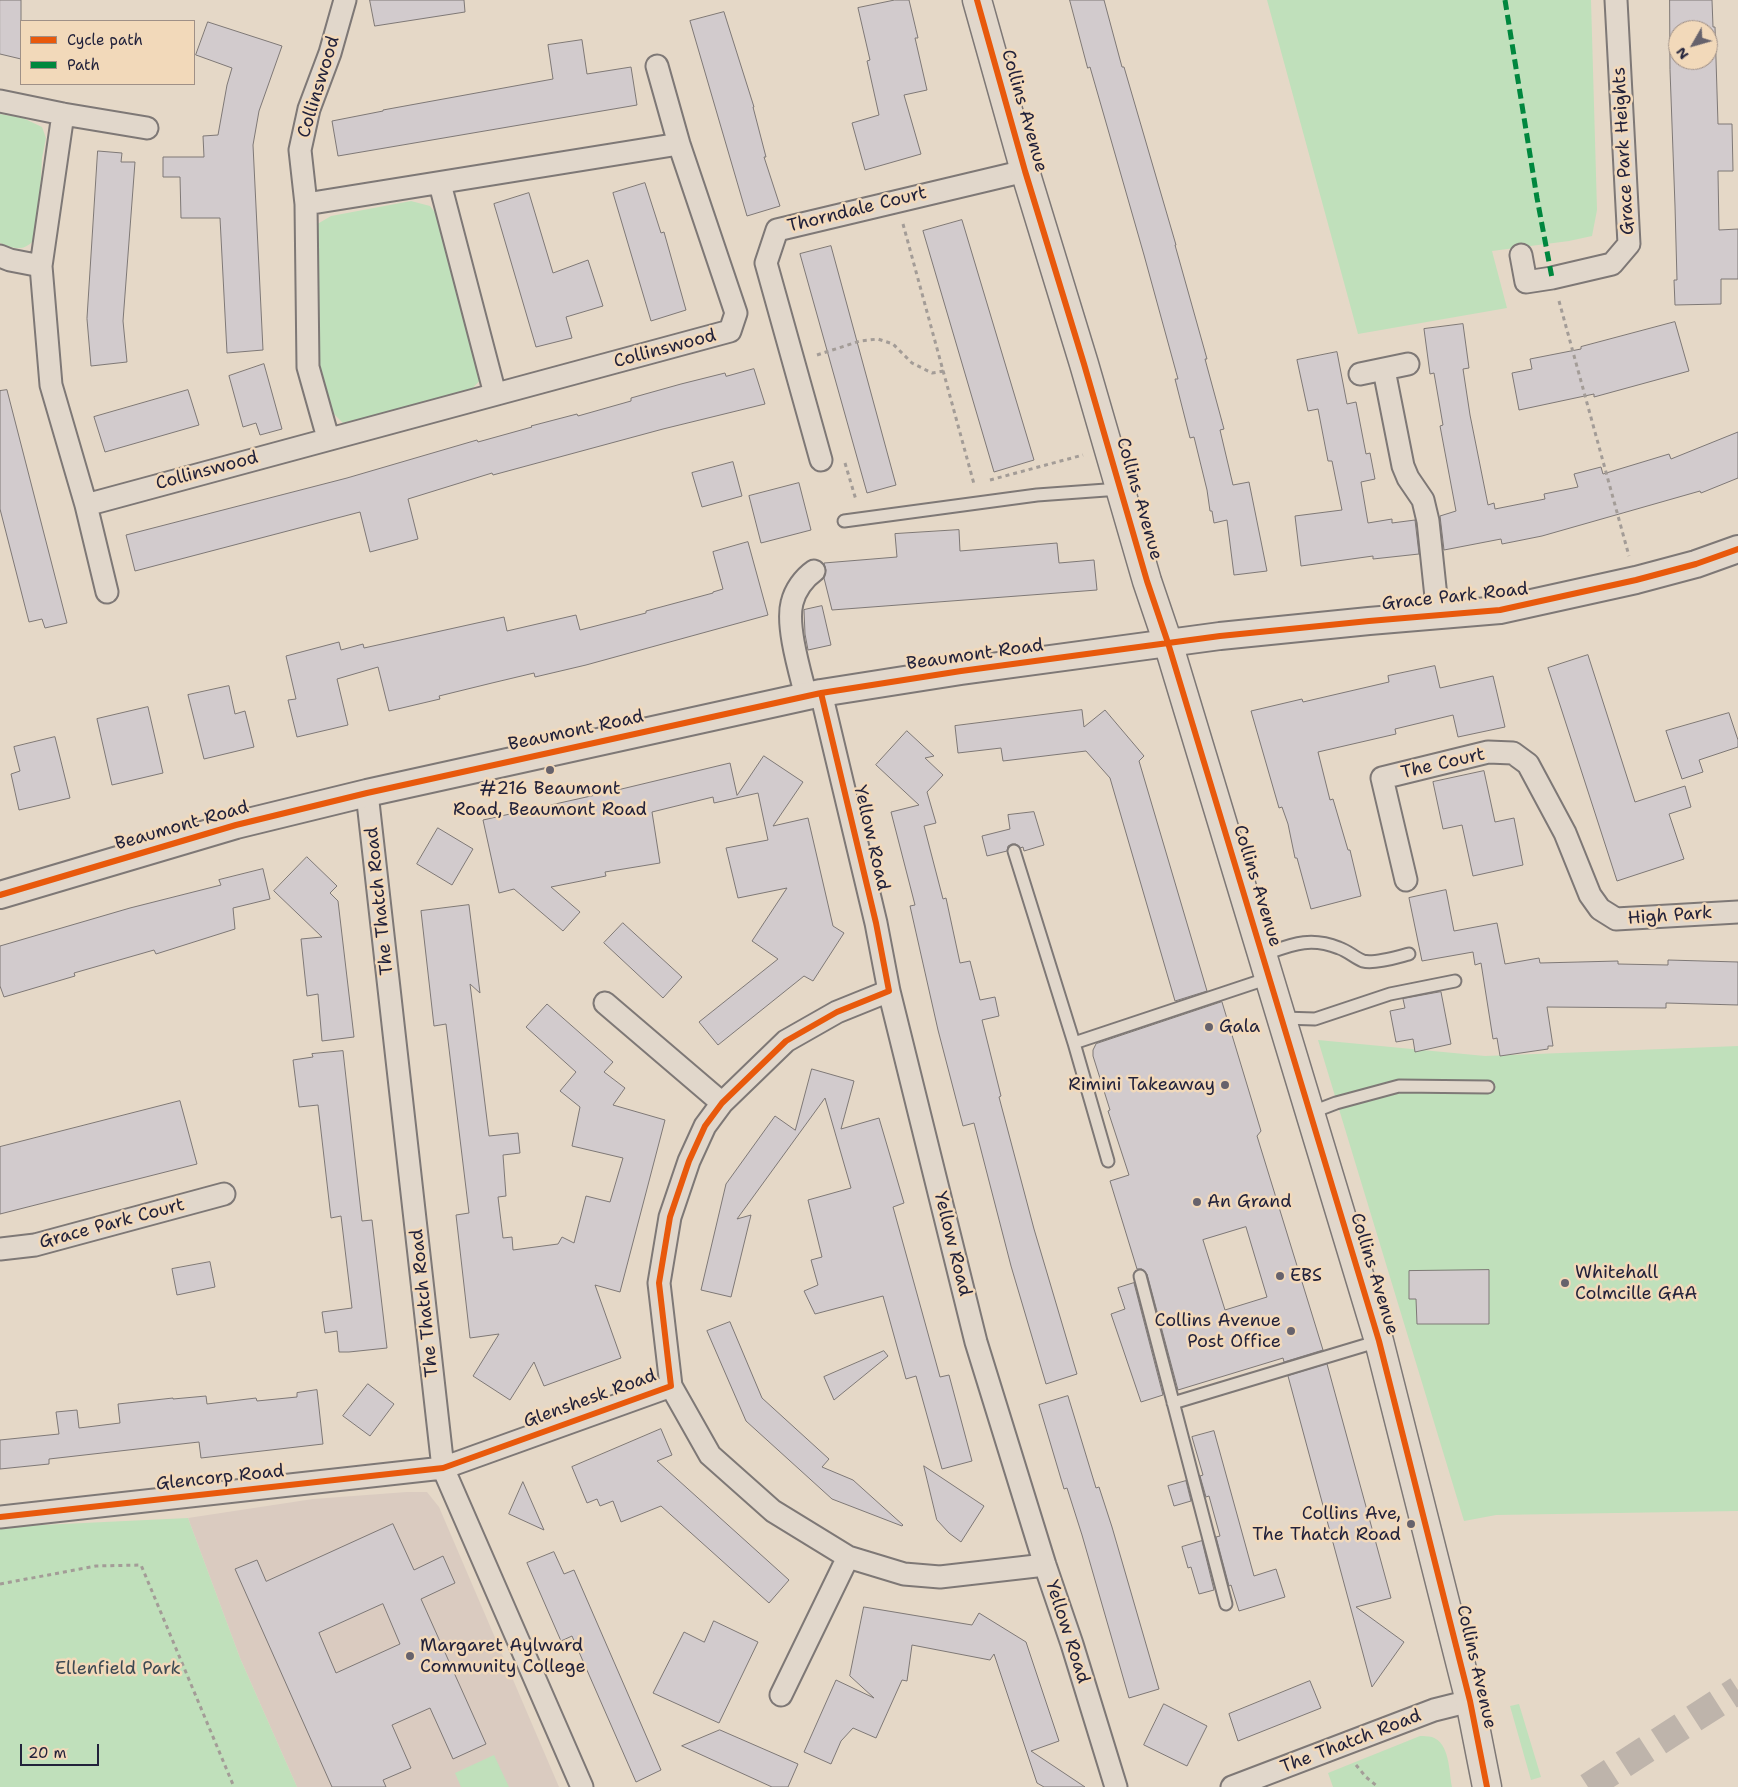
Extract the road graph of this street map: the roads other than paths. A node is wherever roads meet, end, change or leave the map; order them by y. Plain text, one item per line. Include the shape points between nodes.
1 (345, 0) edge
2 (977, 0) edge
3 (1616, 0) edge
4 (657, 66) dead end
5 (0, 101) edge
6 (63, 114) junction
7 (147, 128) dead end
8 (679, 144) junction
9 (1024, 171) junction
10 (440, 184) junction
11 (306, 204) junction
12 (0, 256) edge
13 (1521, 256) dead end
14 (41, 266) junction
15 (1408, 364) dead end
16 (1384, 370) junction
17 (1360, 374) dead end
18 (495, 394) junction
19 (328, 438) junction
20 (821, 460) dead end
21 (1120, 489) junction
22 (86, 505) junction
23 (844, 520) dead end
24 (1738, 548) edge
25 (814, 571) dead end
26 (107, 592) dead end
27 (1438, 616) junction
28 (1168, 643) junction
29 (813, 694) junction
30 (367, 793) junction
31 (1565, 833) joint
32 (1014, 851) dead end
33 (1406, 880) dead end
34 (0, 895) edge
35 (1738, 912) edge
36 (1409, 954) dead end
37 (1265, 967) junction
38 (1455, 981) dead end
39 (889, 991) junction
40 (605, 1003) dead end
41 (1282, 1018) junction
42 (1074, 1043) junction
43 (1488, 1087) dead end
44 (722, 1103) junction
45 (1310, 1113) junction
46 (1108, 1162) dead end
47 (224, 1194) dead end
48 (0, 1249) edge
49 (1140, 1276) dead end
50 (1379, 1341) junction
51 (671, 1386) junction
52 (1173, 1403) junction
53 (444, 1468) junction
54 (0, 1517) edge
55 (848, 1557) junction
56 (1045, 1566) junction
57 (1226, 1604) dead end
58 (781, 1695) dead end
59 (1470, 1701) junction
60 (582, 1787) edge
61 (1116, 1787) edge
62 (1232, 1787) edge
63 (1487, 1787) edge

1 - 11 street, Collinswood via 309,109 300,150
2 - 9 main road, Collins Avenue
3 - 13 street, Grace Park Heights via 1629,244 1612,264 1526,282
4 - 8 street, Collinswood
5 - 6 street
6 - 7 street
6 - 14 street
8 - 10 street
8 - 18 street, Collinswood via 736,313 730,331
9 - 20 street, Thorndale Court via 776,230 766,263
9 - 21 main road, Collins Avenue
10 - 11 street
10 - 18 street
11 - 19 street, Collinswood via 308,367
12 - 14 street
14 - 22 street via 50,386
15 - 16 street
16 - 17 street
16 - 27 street via 1403,466 1423,500 1428,521
18 - 19 street, Collinswood
19 - 22 street, Collinswood
21 - 23 lane
21 - 28 main road, Collins Avenue
22 - 26 street
24 - 27 street, Grace Park Road via 1696,564 1636,580 1500,610
25 - 29 street, Yellow Road via 807,576 791,604 791,625
27 - 28 street, Grace Park Road
28 - 29 street, Beaumont Road
28 - 37 main road, Collins Avenue
29 - 30 street, Beaumont Road
29 - 39 street, Yellow Road via 876,923
30 - 34 street, Beaumont Road via 236,825
30 - 53 street, The Thatch Road
31 - 33 street, The Court via 1528,764 1513,753 1488,752 1382,778
31 - 35 street, High Park via 1590,895 1600,909 1616,919
32 - 42 lane
36 - 37 lane via 1363,961 1327,943 1302,942
37 - 41 main road, Collins Avenue
37 - 42 lane
38 - 41 lane via 1390,994 1315,1019
39 - 44 street, Glenshesk Road via 837,1012 786,1041
39 - 56 street, Yellow Road via 976,1342
40 - 44 street
41 - 45 main road, Collins Avenue
42 - 46 lane
43 - 45 lane via 1399,1086
44 - 51 street, Glenshesk Road via 705,1126 689,1161 670,1217 659,1283
45 - 50 main road, Collins Avenue
47 - 48 street, Grace Park Court via 34,1245
49 - 52 lane
50 - 52 lane
50 - 59 main road, Collins Avenue
51 - 53 street, Glenshesk Road
51 - 55 street, Glenshesk Road via 710,1455 773,1511
52 - 57 lane
53 - 54 street, Glencorp Road
53 - 60 street, The Thatch Road
55 - 56 street, Glenshesk Road via 904,1574 940,1578
55 - 58 street
56 - 61 street, Yellow Road
59 - 62 street, The Thatch Road via 1434,1710
59 - 63 main road, Collins Avenue

